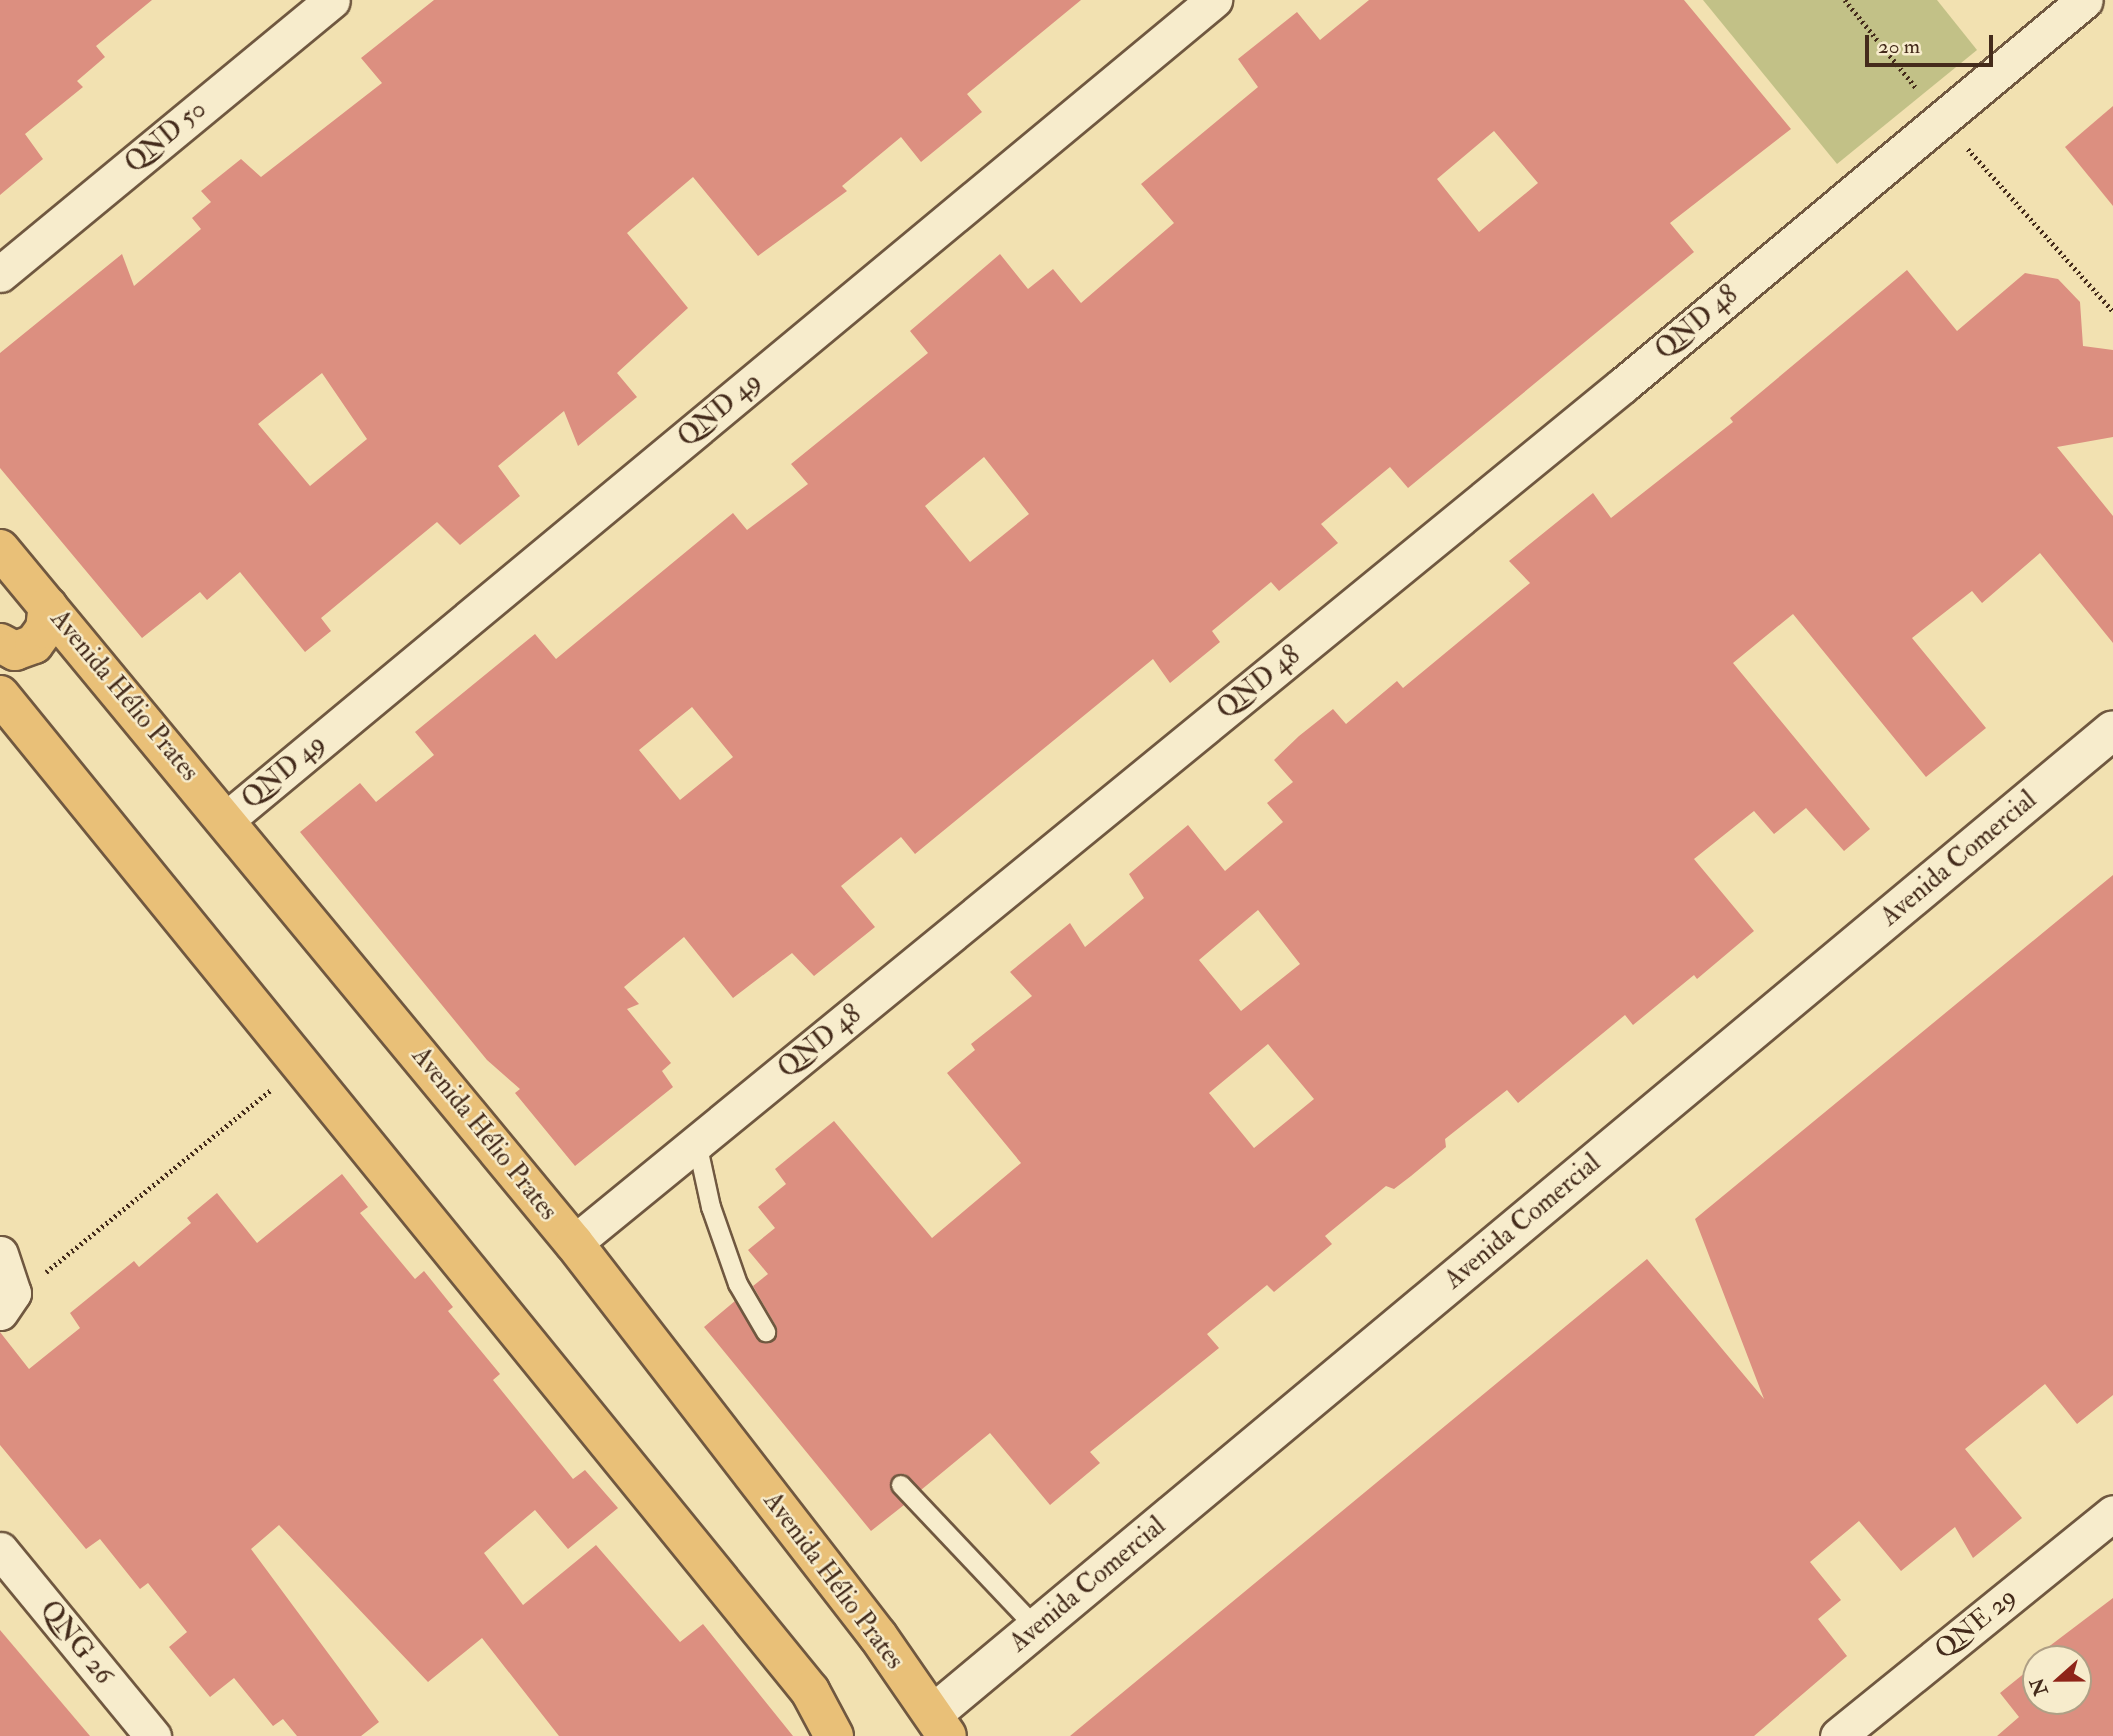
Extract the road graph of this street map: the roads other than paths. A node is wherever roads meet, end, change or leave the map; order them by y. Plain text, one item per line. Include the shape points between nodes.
1 (332, 0) edge
2 (1214, 0) edge
3 (2085, 0) edge
4 (0, 274) edge
5 (0, 549) edge
6 (48, 606) junction
7 (0, 643) edge
8 (0, 695) edge
9 (2113, 730) edge
10 (226, 819) junction
11 (697, 1143) junction
12 (574, 1243) junction
13 (0, 1254) edge
14 (5, 1307) edge
15 (766, 1332) dead end
16 (901, 1485) dead end
17 (2113, 1513) edge
18 (0, 1550) edge
19 (1036, 1628) junction
20 (940, 1725) edge
21 (153, 1736) edge
22 (834, 1736) edge
23 (1838, 1736) edge

1 - 4 street, QND 50
2 - 10 street, QND 49
3 - 11 street, QND 48 via 1623,385
5 - 6 main road, Avenida Hélio Prates
6 - 7 main road via 45,629 34,644 15,651
6 - 10 main road, Avenida Hélio Prates
8 - 22 main road via 810,1691
9 - 19 main road, Avenida Comercial
10 - 12 main road, Avenida Hélio Prates
11 - 12 street, QND 48
11 - 15 lane via 711,1208 738,1284
12 - 20 main road, Avenida Hélio Prates
13 - 14 street via 12,1281
16 - 19 lane
17 - 23 street, QNE 29
18 - 21 street, QNG 26
19 - 20 main road, Avenida Comercial

